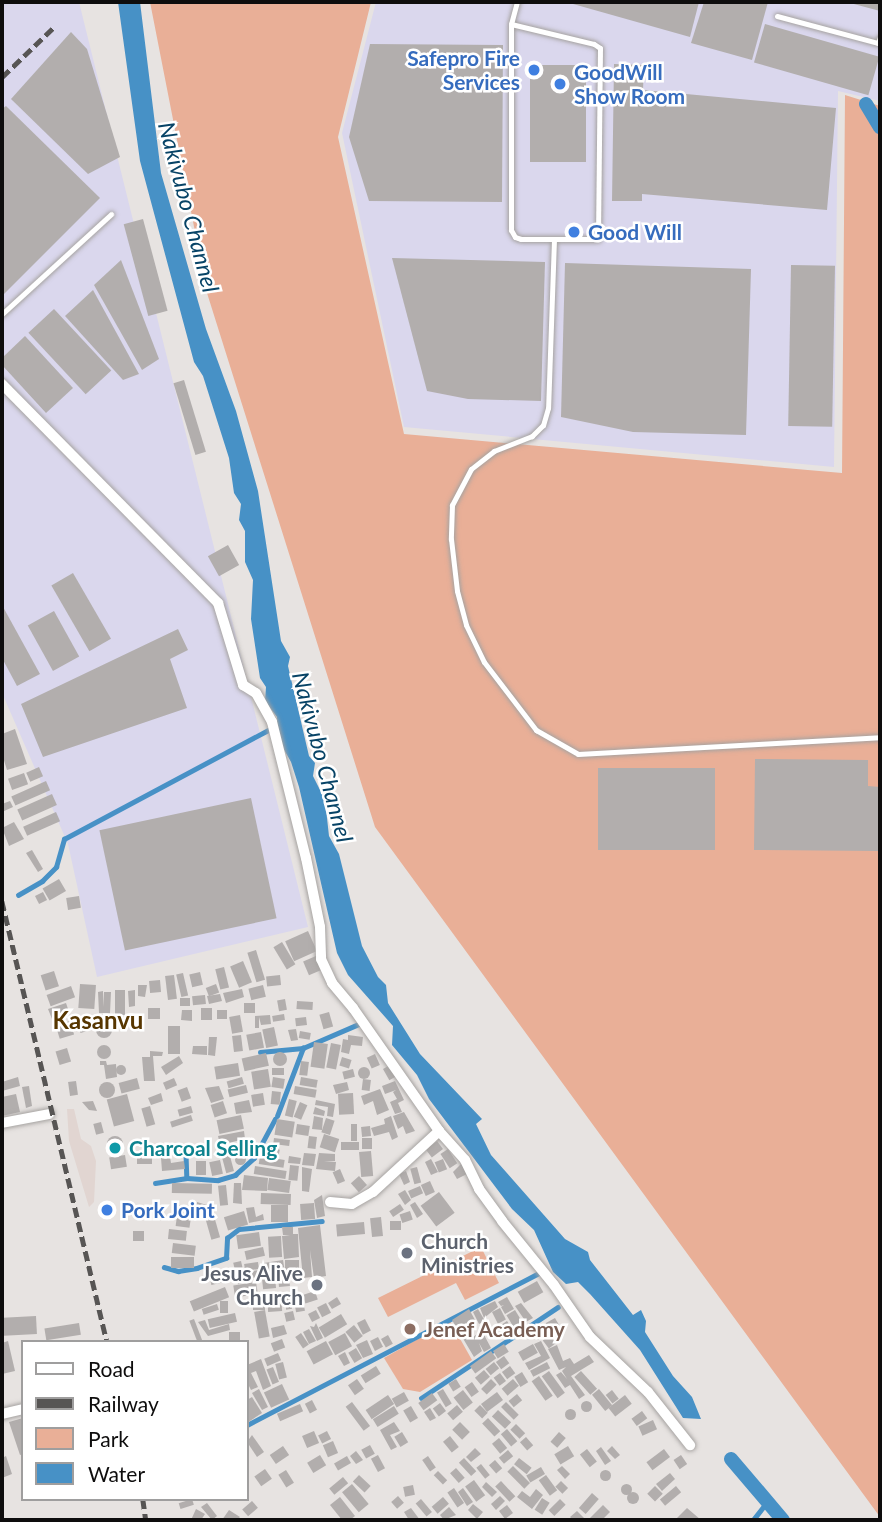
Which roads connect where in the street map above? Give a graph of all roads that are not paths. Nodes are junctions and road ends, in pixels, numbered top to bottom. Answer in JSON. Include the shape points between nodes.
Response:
{"nodes":[{"id":1,"x":517,"y":2,"type":"edge"},
{"id":2,"x":777,"y":16,"type":"dead end"},
{"id":3,"x":512,"y":24,"type":"junction"},
{"id":4,"x":880,"y":37,"type":"edge"},
{"id":5,"x":111,"y":214,"type":"dead end"},
{"id":6,"x":554,"y":239,"type":"junction"},
{"id":7,"x":2,"y":314,"type":"edge"},
{"id":8,"x":2,"y":384,"type":"edge"},
{"id":9,"x":880,"y":737,"type":"edge"},
{"id":10,"x":49,"y":1114,"type":"dead end"},
{"id":11,"x":2,"y":1123,"type":"edge"},
{"id":12,"x":439,"y":1131,"type":"junction"},
{"id":13,"x":330,"y":1202,"type":"dead end"},
{"id":14,"x":21,"y":1409,"type":"edge"},
{"id":15,"x":2,"y":1414,"type":"edge"},
{"id":16,"x":690,"y":1445,"type":"dead end"}],
"edges":[{"from":1,"to":3,"type":"lane"},
{"from":2,"to":4,"type":"lane","via":[[878,43]]},
{"from":3,"to":6,"type":"lane","via":[[511,230],[521,239]]},
{"from":3,"to":6,"type":"lane","via":[[600,48],[600,234],[598,239]]},
{"from":5,"to":7,"type":"lane"},
{"from":6,"to":9,"type":"lane","via":[[548,408],[543,425],[532,436],[494,450],[471,470],[452,505],[457,591],[466,625],[484,662],[536,730],[578,754]]},
{"from":8,"to":12,"type":"street","via":[[218,603],[243,685],[256,693],[272,722],[306,858],[324,969]]},
{"from":10,"to":11,"type":"street"},
{"from":12,"to":13,"type":"street","via":[[373,1192],[352,1204]]},
{"from":12,"to":16,"type":"street","via":[[465,1160],[502,1222],[590,1337],[648,1392]]},
{"from":14,"to":15,"type":"street"}]}
